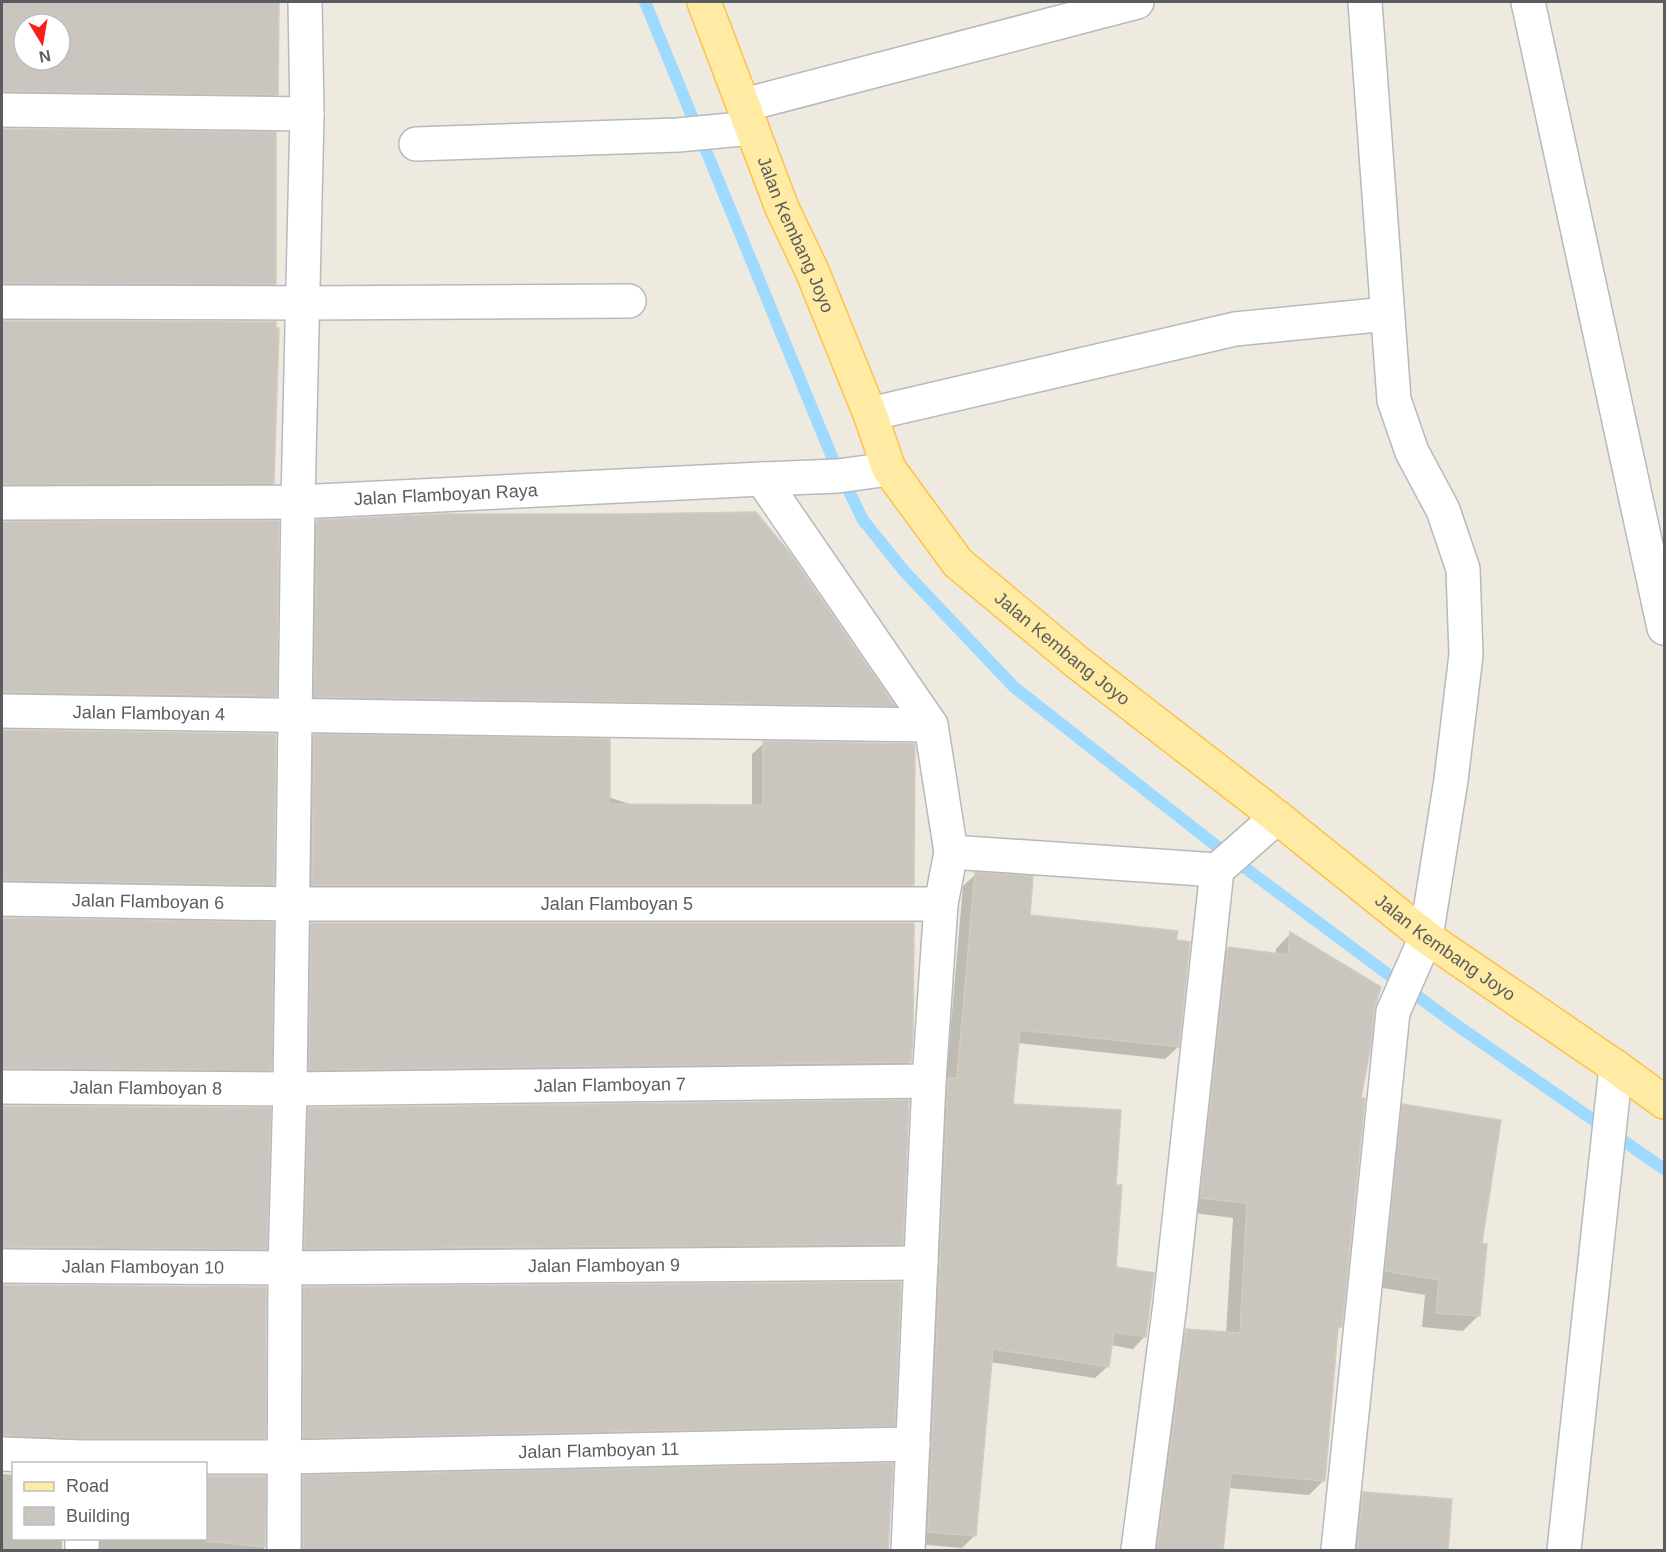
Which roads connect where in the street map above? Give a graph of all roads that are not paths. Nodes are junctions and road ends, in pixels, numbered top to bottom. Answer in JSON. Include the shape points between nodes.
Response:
{"nodes":[{"id":1,"x":305,"y":2,"type":"edge"},
{"id":2,"x":704,"y":2,"type":"edge"},
{"id":3,"x":1137,"y":2,"type":"edge"},
{"id":4,"x":1365,"y":2,"type":"edge"},
{"id":5,"x":1528,"y":2,"type":"edge"},
{"id":6,"x":2,"y":110,"type":"edge"},
{"id":7,"x":307,"y":114,"type":"junction"},
{"id":8,"x":748,"y":117,"type":"junction"},
{"id":9,"x":416,"y":144,"type":"dead end"},
{"id":10,"x":629,"y":301,"type":"dead end"},
{"id":11,"x":2,"y":302,"type":"edge"},
{"id":12,"x":303,"y":303,"type":"junction"},
{"id":13,"x":1387,"y":314,"type":"junction"},
{"id":14,"x":870,"y":414,"type":"junction"},
{"id":15,"x":889,"y":469,"type":"junction"},
{"id":16,"x":762,"y":479,"type":"junction"},
{"id":17,"x":298,"y":502,"type":"junction"},
{"id":18,"x":2,"y":503,"type":"edge"},
{"id":19,"x":1665,"y":628,"type":"edge"},
{"id":20,"x":2,"y":711,"type":"edge"},
{"id":21,"x":296,"y":716,"type":"junction"},
{"id":22,"x":931,"y":725,"type":"junction"},
{"id":23,"x":1277,"y":817,"type":"junction"},
{"id":24,"x":951,"y":852,"type":"junction"},
{"id":25,"x":1217,"y":870,"type":"junction"},
{"id":26,"x":2,"y":899,"type":"edge"},
{"id":27,"x":292,"y":904,"type":"junction"},
{"id":28,"x":941,"y":904,"type":"junction"},
{"id":29,"x":1426,"y":937,"type":"junction"},
{"id":30,"x":1616,"y":1067,"type":"junction"},
{"id":31,"x":929,"y":1081,"type":"junction"},
{"id":32,"x":2,"y":1087,"type":"edge"},
{"id":33,"x":290,"y":1089,"type":"junction"},
{"id":34,"x":1665,"y":1102,"type":"edge"},
{"id":35,"x":921,"y":1263,"type":"junction"},
{"id":36,"x":2,"y":1266,"type":"edge"},
{"id":37,"x":285,"y":1268,"type":"junction"},
{"id":38,"x":913,"y":1444,"type":"junction"},
{"id":39,"x":2,"y":1454,"type":"edge"},
{"id":40,"x":285,"y":1457,"type":"junction"},
{"id":41,"x":82,"y":1460,"type":"edge"},
{"id":42,"x":284,"y":1551,"type":"edge"},
{"id":43,"x":908,"y":1551,"type":"edge"},
{"id":44,"x":1138,"y":1551,"type":"edge"},
{"id":45,"x":1338,"y":1551,"type":"edge"},
{"id":46,"x":1564,"y":1551,"type":"edge"}],
"edges":[{"from":1,"to":7,"type":"street"},
{"from":2,"to":8,"type":"main road","name":"Jalan Kembang Joyo"},
{"from":3,"to":8,"type":"street"},
{"from":4,"to":13,"type":"street"},
{"from":5,"to":19,"type":"street"},
{"from":6,"to":7,"type":"street"},
{"from":7,"to":12,"type":"street"},
{"from":8,"to":9,"type":"street","via":[[678,135]]},
{"from":8,"to":14,"type":"main road","name":"Jalan Kembang Joyo","via":[[782,208]]},
{"from":10,"to":12,"type":"street"},
{"from":11,"to":12,"type":"street"},
{"from":12,"to":17,"type":"street"},
{"from":13,"to":14,"type":"street","via":[[1235,329]]},
{"from":13,"to":29,"type":"street","via":[[1394,400],[1412,452],[1443,510],[1463,568],[1466,655]]},
{"from":14,"to":15,"type":"main road","name":"Jalan Kembang Joyo"},
{"from":15,"to":16,"type":"street","name":"Jalan Flamboyan Raya"},
{"from":15,"to":23,"type":"main road","name":"Jalan Kembang Joyo","via":[[958,563],[1078,663]]},
{"from":16,"to":17,"type":"street","name":"Jalan Flamboyan Raya"},
{"from":16,"to":22,"type":"street"},
{"from":17,"to":18,"type":"street","name":"Jalan Flamboyan Raya"},
{"from":17,"to":21,"type":"street"},
{"from":20,"to":21,"type":"street","name":"Jalan Flamboyan 4"},
{"from":21,"to":22,"type":"street","name":"Jalan Flamboyan 4"},
{"from":21,"to":27,"type":"street"},
{"from":22,"to":24,"type":"street"},
{"from":23,"to":25,"type":"street"},
{"from":23,"to":29,"type":"main road","name":"Jalan Kembang Joyo"},
{"from":24,"to":25,"type":"street"},
{"from":24,"to":28,"type":"street"},
{"from":25,"to":44,"type":"street","via":[[1170,1304]]},
{"from":26,"to":27,"type":"street","name":"Jalan Flamboyan 6"},
{"from":27,"to":28,"type":"street","name":"Jalan Flamboyan 5"},
{"from":27,"to":33,"type":"street"},
{"from":28,"to":31,"type":"street"},
{"from":29,"to":30,"type":"main road","name":"Jalan Kembang Joyo"},
{"from":29,"to":45,"type":"street","via":[[1392,1012]]},
{"from":30,"to":34,"type":"main road","name":"Jalan Kembang Joyo"},
{"from":30,"to":46,"type":"street"},
{"from":31,"to":33,"type":"street","name":"Jalan Flamboyan 7"},
{"from":31,"to":35,"type":"street"},
{"from":32,"to":33,"type":"street","name":"Jalan Flamboyan 8"},
{"from":33,"to":37,"type":"street"},
{"from":35,"to":37,"type":"street","name":"Jalan Flamboyan 9"},
{"from":35,"to":38,"type":"street"},
{"from":36,"to":37,"type":"street","name":"Jalan Flamboyan 10"},
{"from":37,"to":40,"type":"street"},
{"from":38,"to":40,"type":"street","name":"Jalan Flamboyan 11"},
{"from":38,"to":43,"type":"street"},
{"from":39,"to":41,"type":"street","name":"Jalan Flamboyan 11"},
{"from":40,"to":41,"type":"street","name":"Jalan Flamboyan 11"},
{"from":40,"to":42,"type":"street"}]}
